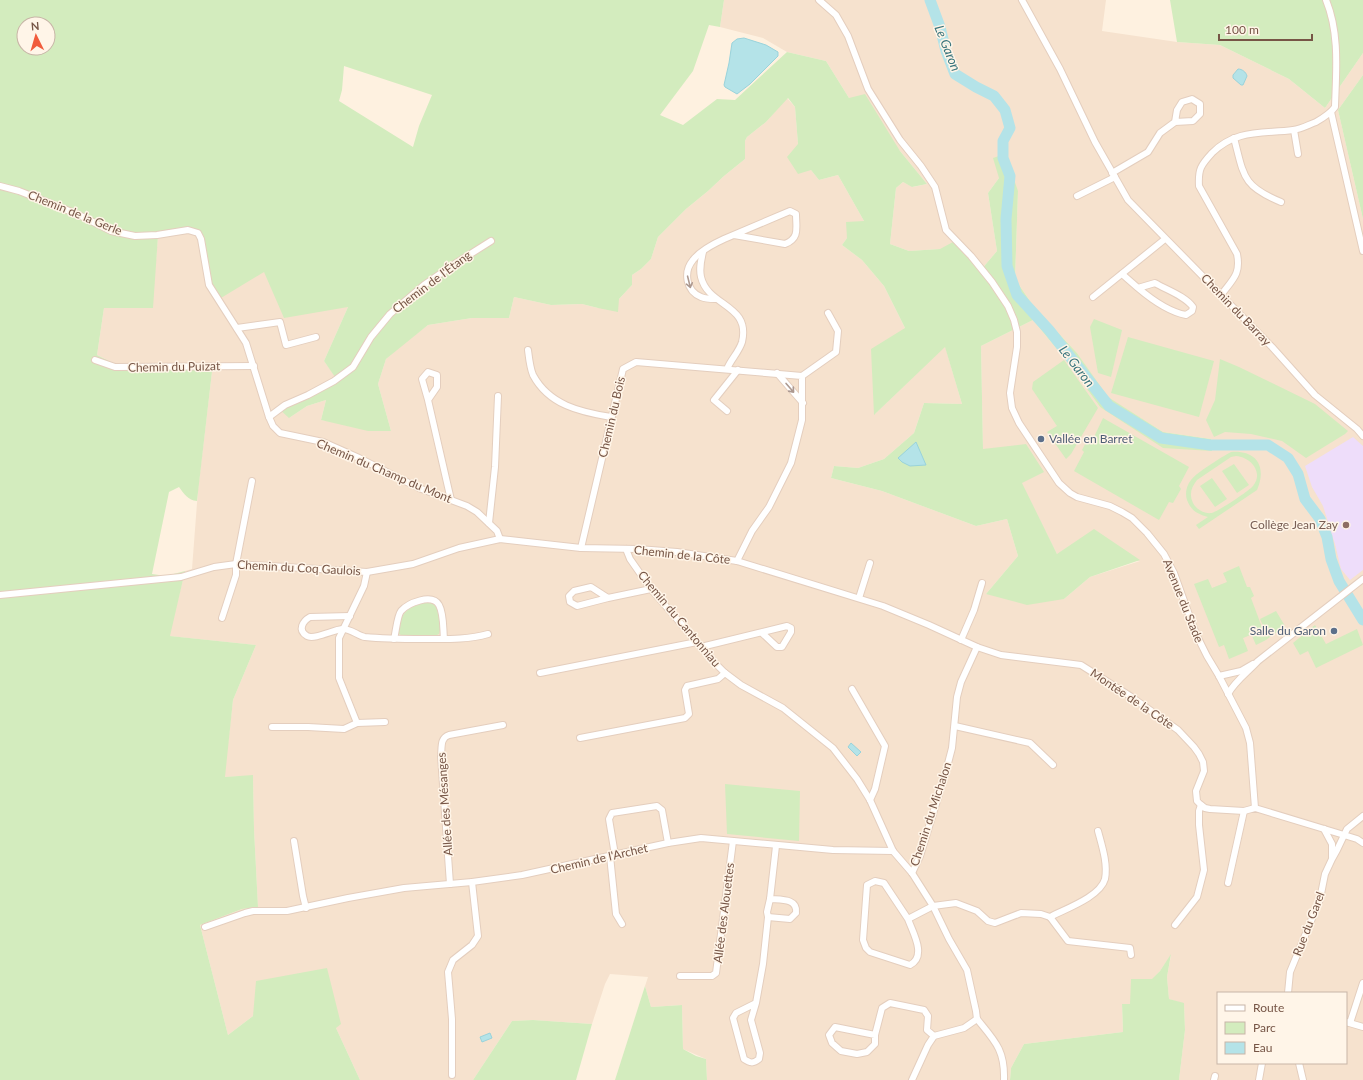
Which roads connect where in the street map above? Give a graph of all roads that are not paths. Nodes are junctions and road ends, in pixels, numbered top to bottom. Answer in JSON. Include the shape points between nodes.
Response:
{"nodes":[{"id":1,"x":819,"y":0,"type":"edge"},
{"id":2,"x":1022,"y":0,"type":"edge"},
{"id":3,"x":1326,"y":0,"type":"edge"},
{"id":4,"x":1331,"y":112,"type":"junction"},
{"id":5,"x":1175,"y":122,"type":"junction"},
{"id":6,"x":1294,"y":130,"type":"junction"},
{"id":7,"x":1234,"y":138,"type":"junction"},
{"id":8,"x":1298,"y":154,"type":"dead end"},
{"id":9,"x":1113,"y":175,"type":"junction"},
{"id":10,"x":0,"y":186,"type":"edge"},
{"id":11,"x":1077,"y":196,"type":"dead end"},
{"id":12,"x":1281,"y":202,"type":"dead end"},
{"id":13,"x":198,"y":233,"type":"joint"},
{"id":14,"x":734,"y":235,"type":"junction"},
{"id":15,"x":1165,"y":239,"type":"junction"},
{"id":16,"x":490,"y":241,"type":"dead end"},
{"id":17,"x":1363,"y":251,"type":"edge"},
{"id":18,"x":703,"y":252,"type":"junction"},
{"id":19,"x":1122,"y":274,"type":"junction"},
{"id":20,"x":1138,"y":288,"type":"junction"},
{"id":21,"x":1221,"y":295,"type":"junction"},
{"id":22,"x":1093,"y":297,"type":"dead end"},
{"id":23,"x":716,"y":299,"type":"junction"},
{"id":24,"x":828,"y":313,"type":"dead end"},
{"id":25,"x":237,"y":328,"type":"junction"},
{"id":26,"x":316,"y":337,"type":"dead end"},
{"id":27,"x":528,"y":350,"type":"dead end"},
{"id":28,"x":95,"y":360,"type":"dead end"},
{"id":29,"x":254,"y":366,"type":"junction"},
{"id":30,"x":727,"y":369,"type":"junction"},
{"id":31,"x":738,"y":370,"type":"junction"},
{"id":32,"x":777,"y":373,"type":"junction"},
{"id":33,"x":802,"y":376,"type":"junction"},
{"id":34,"x":498,"y":396,"type":"dead end"},
{"id":35,"x":428,"y":400,"type":"dead end"},
{"id":36,"x":803,"y":403,"type":"junction"},
{"id":37,"x":727,"y":411,"type":"dead end"},
{"id":38,"x":269,"y":417,"type":"junction"},
{"id":39,"x":611,"y":417,"type":"junction"},
{"id":40,"x":1363,"y":436,"type":"edge"},
{"id":41,"x":252,"y":481,"type":"dead end"},
{"id":42,"x":451,"y":500,"type":"junction"},
{"id":43,"x":489,"y":523,"type":"junction"},
{"id":44,"x":500,"y":539,"type":"junction"},
{"id":45,"x":581,"y":548,"type":"junction"},
{"id":46,"x":626,"y":549,"type":"junction"},
{"id":47,"x":737,"y":561,"type":"junction"},
{"id":48,"x":870,"y":563,"type":"dead end"},
{"id":49,"x":236,"y":564,"type":"junction"},
{"id":50,"x":367,"y":572,"type":"junction"},
{"id":51,"x":1363,"y":579,"type":"edge"},
{"id":52,"x":982,"y":583,"type":"dead end"},
{"id":53,"x":651,"y":589,"type":"junction"},
{"id":54,"x":0,"y":595,"type":"edge"},
{"id":55,"x":608,"y":598,"type":"junction"},
{"id":56,"x":859,"y":598,"type":"junction"},
{"id":57,"x":350,"y":616,"type":"junction"},
{"id":58,"x":222,"y":618,"type":"dead end"},
{"id":59,"x":344,"y":629,"type":"junction"},
{"id":60,"x":762,"y":633,"type":"junction"},
{"id":61,"x":488,"y":634,"type":"dead end"},
{"id":62,"x":394,"y":639,"type":"junction"},
{"id":63,"x":444,"y":639,"type":"junction"},
{"id":64,"x":961,"y":640,"type":"junction"},
{"id":65,"x":699,"y":644,"type":"junction"},
{"id":66,"x":977,"y":647,"type":"junction"},
{"id":67,"x":1258,"y":661,"type":"junction"},
{"id":68,"x":540,"y":673,"type":"dead end"},
{"id":69,"x":725,"y":673,"type":"junction"},
{"id":70,"x":1219,"y":676,"type":"junction"},
{"id":71,"x":852,"y":689,"type":"dead end"},
{"id":72,"x":1228,"y":694,"type":"junction"},
{"id":73,"x":384,"y":722,"type":"dead end"},
{"id":74,"x":357,"y":724,"type":"junction"},
{"id":75,"x":503,"y":725,"type":"dead end"},
{"id":76,"x":955,"y":726,"type":"junction"},
{"id":77,"x":272,"y":728,"type":"dead end"},
{"id":78,"x":580,"y":738,"type":"dead end"},
{"id":79,"x":1053,"y":765,"type":"dead end"},
{"id":80,"x":870,"y":800,"type":"junction"},
{"id":81,"x":1201,"y":805,"type":"junction"},
{"id":82,"x":1255,"y":808,"type":"junction"},
{"id":83,"x":1244,"y":811,"type":"junction"},
{"id":84,"x":1363,"y":816,"type":"edge"},
{"id":85,"x":1324,"y":828,"type":"junction"},
{"id":86,"x":1098,"y":831,"type":"dead end"},
{"id":87,"x":1344,"y":834,"type":"junction"},
{"id":88,"x":733,"y":841,"type":"junction"},
{"id":89,"x":294,"y":842,"type":"dead end"},
{"id":90,"x":668,"y":843,"type":"junction"},
{"id":91,"x":1363,"y":843,"type":"edge"},
{"id":92,"x":1332,"y":844,"type":"junction"},
{"id":93,"x":776,"y":846,"type":"junction"},
{"id":94,"x":893,"y":851,"type":"junction"},
{"id":95,"x":612,"y":856,"type":"junction"},
{"id":96,"x":1332,"y":859,"type":"junction"},
{"id":97,"x":912,"y":873,"type":"junction"},
{"id":98,"x":472,"y":882,"type":"junction"},
{"id":99,"x":450,"y":884,"type":"junction"},
{"id":100,"x":1228,"y":884,"type":"dead end"},
{"id":101,"x":770,"y":899,"type":"junction"},
{"id":102,"x":933,"y":906,"type":"junction"},
{"id":103,"x":306,"y":908,"type":"junction"},
{"id":104,"x":768,"y":917,"type":"junction"},
{"id":105,"x":1050,"y":917,"type":"junction"},
{"id":106,"x":908,"y":919,"type":"junction"},
{"id":107,"x":622,"y":924,"type":"dead end"},
{"id":108,"x":1175,"y":925,"type":"dead end"},
{"id":109,"x":205,"y":927,"type":"dead end"},
{"id":110,"x":1131,"y":955,"type":"dead end"},
{"id":111,"x":680,"y":976,"type":"dead end"},
{"id":112,"x":1363,"y":983,"type":"edge"},
{"id":113,"x":1288,"y":992,"type":"edge"},
{"id":114,"x":756,"y":1003,"type":"junction"},
{"id":115,"x":977,"y":1019,"type":"junction"},
{"id":116,"x":1348,"y":1022,"type":"edge"},
{"id":117,"x":1363,"y":1027,"type":"edge"},
{"id":118,"x":875,"y":1035,"type":"junction"},
{"id":119,"x":934,"y":1036,"type":"junction"},
{"id":120,"x":1262,"y":1064,"type":"edge"},
{"id":121,"x":1299,"y":1064,"type":"edge"},
{"id":122,"x":452,"y":1075,"type":"dead end"},
{"id":123,"x":912,"y":1080,"type":"edge"},
{"id":124,"x":1004,"y":1080,"type":"edge"},
{"id":125,"x":1259,"y":1080,"type":"edge"},
{"id":126,"x":1303,"y":1080,"type":"edge"}],
"edges":[{"from":1,"to":70,"type":"street","name":"Avenue du Stade","via":[[836,15],[848,36],[868,90],[900,140],[935,187],[946,230],[971,256],[1008,306],[1017,332],[1010,393],[1012,408],[1019,422],[1058,484],[1077,497],[1110,506],[1132,518],[1164,554],[1174,573],[1196,634]]},
{"from":2,"to":9,"type":"street","name":"Chemin du Barray"},
{"from":3,"to":4,"type":"street","via":[[1336,40],[1335,107]]},
{"from":4,"to":6,"type":"street","via":[[1305,127]]},
{"from":4,"to":17,"type":"street"},
{"from":5,"to":5,"type":"street","via":[[1193,121],[1200,114],[1200,104],[1192,99],[1182,102],[1177,110]]},
{"from":5,"to":9,"type":"street","via":[[1160,133],[1148,152]]},
{"from":6,"to":7,"type":"street","via":[[1258,132]]},
{"from":6,"to":8,"type":"street"},
{"from":7,"to":12,"type":"street","via":[[1240,165],[1250,185],[1264,196]]},
{"from":7,"to":21,"type":"street","via":[[1219,147],[1201,165],[1198,174],[1199,186],[1237,254],[1237,273]]},
{"from":9,"to":11,"type":"street"},
{"from":9,"to":15,"type":"street","name":"Chemin du Barray","via":[[1128,200]]},
{"from":10,"to":13,"type":"street","name":"Chemin de la Gerle","via":[[77,214],[111,230],[135,236],[188,230]]},
{"from":13,"to":25,"type":"street","name":"Chemin du Champ du Mont","via":[[209,285]]},
{"from":14,"to":14,"type":"street","via":[[785,244],[797,235],[796,214],[790,211]]},
{"from":14,"to":18,"type":"street"},
{"from":15,"to":19,"type":"street"},
{"from":15,"to":21,"type":"street","name":"Chemin du Barray"},
{"from":16,"to":38,"type":"street","name":"Chemin de l'Étang","via":[[424,285],[390,314],[371,337],[353,367],[334,381],[285,405]]},
{"from":18,"to":23,"type":"street","via":[[701,278]]},
{"from":18,"to":23,"type":"street","one_way":true,"via":[[692,261],[688,269],[689,286],[702,298]]},
{"from":19,"to":20,"type":"street"},
{"from":19,"to":22,"type":"street"},
{"from":20,"to":20,"type":"street","via":[[1155,283],[1189,302],[1193,307],[1192,311],[1186,315],[1180,314]]},
{"from":21,"to":40,"type":"street","name":"Chemin du Barray","via":[[1315,394]]},
{"from":23,"to":30,"type":"street","via":[[732,309],[742,324],[742,343]]},
{"from":24,"to":33,"type":"street","via":[[838,331],[836,352]]},
{"from":25,"to":26,"type":"street","via":[[280,322],[286,345]]},
{"from":25,"to":29,"type":"street","name":"Chemin du Champ du Mont","via":[[246,343]]},
{"from":27,"to":39,"type":"street","via":[[532,373],[552,397],[567,407]]},
{"from":28,"to":29,"type":"street","name":"Chemin du Puizat","via":[[115,367]]},
{"from":29,"to":38,"type":"street","name":"Chemin du Champ du Mont"},
{"from":30,"to":31,"type":"street","name":"Chemin du Bois"},
{"from":30,"to":39,"type":"street","name":"Chemin du Bois","via":[[636,362],[623,369]]},
{"from":31,"to":32,"type":"street","name":"Chemin du Bois"},
{"from":31,"to":37,"type":"street","via":[[714,400]]},
{"from":32,"to":33,"type":"street","name":"Chemin du Bois"},
{"from":32,"to":36,"type":"street","one_way":true},
{"from":33,"to":36,"type":"street"},
{"from":34,"to":43,"type":"street","via":[[495,467]]},
{"from":35,"to":42,"type":"street"},
{"from":36,"to":47,"type":"street","via":[[802,420],[791,463]]},
{"from":38,"to":42,"type":"street","name":"Chemin du Champ du Mont","via":[[280,433],[323,442],[419,488]]},
{"from":39,"to":45,"type":"street","name":"Chemin du Bois"},
{"from":41,"to":49,"type":"street"},
{"from":42,"to":43,"type":"street","name":"Chemin du Champ du Mont","via":[[477,512]]},
{"from":43,"to":44,"type":"street","name":"Chemin du Champ du Mont","via":[[497,530]]},
{"from":44,"to":45,"type":"street","name":"Chemin de la Côte"},
{"from":44,"to":50,"type":"street","name":"Chemin du Coq Gaulois","via":[[459,548],[413,564]]},
{"from":45,"to":46,"type":"street","name":"Chemin de la Côte"},
{"from":46,"to":47,"type":"street","name":"Chemin de la Côte","via":[[677,552]]},
{"from":46,"to":53,"type":"street","name":"Chemin du Cantonniau"},
{"from":47,"to":56,"type":"street","name":"Chemin de la Côte"},
{"from":48,"to":56,"type":"street"},
{"from":49,"to":50,"type":"street","name":"Chemin du Coq Gaulois"},
{"from":49,"to":54,"type":"street","name":"Chemin du Coq Gaulois","via":[[214,567],[181,577]]},
{"from":49,"to":58,"type":"street","via":[[236,575]]},
{"from":50,"to":57,"type":"street","via":[[364,586]]},
{"from":51,"to":67,"type":"street"},
{"from":52,"to":64,"type":"street"},
{"from":53,"to":55,"type":"street"},
{"from":53,"to":65,"type":"street","name":"Chemin du Cantonniau"},
{"from":55,"to":55,"type":"street","via":[[591,587],[574,591],[569,596],[570,602],[577,606]]},
{"from":56,"to":64,"type":"street","name":"Chemin de la Côte","via":[[898,611]]},
{"from":57,"to":59,"type":"street"},
{"from":57,"to":59,"type":"street","via":[[310,616],[304,620],[302,626],[302,631],[313,637]]},
{"from":59,"to":62,"type":"street","via":[[363,637]]},
{"from":59,"to":74,"type":"street","via":[[339,638],[339,678]]},
{"from":60,"to":60,"type":"street","via":[[787,626],[791,632],[782,647],[777,647]]},
{"from":60,"to":65,"type":"street"},
{"from":61,"to":63,"type":"street","via":[[474,638]]},
{"from":62,"to":63,"type":"street"},
{"from":62,"to":63,"type":"street","via":[[400,612],[408,605],[432,599],[441,609]]},
{"from":64,"to":66,"type":"street","name":"Chemin de la Côte"},
{"from":65,"to":68,"type":"street"},
{"from":65,"to":69,"type":"street","name":"Chemin du Cantonniau"},
{"from":66,"to":76,"type":"street","name":"Chemin du Michalon","via":[[961,682]]},
{"from":66,"to":81,"type":"street","name":"Montée de la Côte","via":[[1008,656],[1081,665],[1130,696],[1178,730],[1199,754],[1204,771],[1196,791],[1197,801]]},
{"from":67,"to":70,"type":"street","via":[[1241,671]]},
{"from":67,"to":72,"type":"street","via":[[1233,685]]},
{"from":69,"to":78,"type":"street","via":[[718,679],[686,686],[688,714],[685,718]]},
{"from":69,"to":80,"type":"street","name":"Chemin du Cantonniau","via":[[782,708],[833,748]]},
{"from":70,"to":72,"type":"street","name":"Avenue du Stade"},
{"from":71,"to":80,"type":"street","via":[[886,746]]},
{"from":72,"to":82,"type":"street","name":"Avenue du Stade","via":[[1248,736]]},
{"from":73,"to":74,"type":"street"},
{"from":74,"to":77,"type":"street","via":[[344,729]]},
{"from":75,"to":99,"type":"street","name":"Allée des Mésanges","via":[[444,736],[442,740]]},
{"from":76,"to":79,"type":"street","via":[[1030,743]]},
{"from":76,"to":97,"type":"street","name":"Chemin du Michalon","via":[[952,748],[935,811]]},
{"from":80,"to":94,"type":"street","name":"Chemin du Cantonniau"},
{"from":81,"to":83,"type":"street","via":[[1210,809]]},
{"from":81,"to":108,"type":"street","name":"Montée de la Côte","via":[[1199,811],[1204,870],[1196,897]]},
{"from":82,"to":83,"type":"street"},
{"from":82,"to":85,"type":"street"},
{"from":83,"to":100,"type":"street"},
{"from":84,"to":87,"type":"street","via":[[1346,829]]},
{"from":85,"to":87,"type":"street"},
{"from":85,"to":92,"type":"street"},
{"from":86,"to":105,"type":"street","via":[[1106,869],[1104,880],[1097,892]]},
{"from":87,"to":91,"type":"street"},
{"from":87,"to":92,"type":"street","via":[[1337,836]]},
{"from":87,"to":96,"type":"street","name":"Rue du Garel"},
{"from":88,"to":90,"type":"street","name":"Chemin de l'Archet","via":[[701,838]]},
{"from":88,"to":93,"type":"street","name":"Chemin de l'Archet"},
{"from":88,"to":111,"type":"street","name":"Allée des Alouettes","via":[[716,973],[712,976]]},
{"from":89,"to":103,"type":"street"},
{"from":90,"to":95,"type":"street","name":"Chemin de l'Archet"},
{"from":90,"to":95,"type":"street","via":[[662,810],[657,806],[612,813],[609,819]]},
{"from":92,"to":96,"type":"street"},
{"from":93,"to":94,"type":"street","name":"Chemin de l'Archet"},
{"from":93,"to":101,"type":"street"},
{"from":94,"to":97,"type":"street","name":"Chemin du Cantonniau"},
{"from":95,"to":98,"type":"street","name":"Chemin de l'Archet","via":[[522,875]]},
{"from":95,"to":107,"type":"street","via":[[616,914]]},
{"from":96,"to":113,"type":"street","name":"Rue du Garel","via":[[1325,874],[1318,903],[1290,972]]},
{"from":97,"to":102,"type":"street","name":"Chemin du Michalon"},
{"from":98,"to":99,"type":"street","name":"Chemin de l'Archet"},
{"from":98,"to":122,"type":"street","via":[[478,936],[472,945],[453,960],[448,972],[452,1019]]},
{"from":99,"to":103,"type":"street","name":"Chemin de l'Archet","via":[[404,888]]},
{"from":101,"to":104,"type":"street"},
{"from":101,"to":104,"type":"street","via":[[790,902],[797,909],[790,919]]},
{"from":102,"to":105,"type":"street","via":[[956,903],[977,911],[988,921],[995,923],[1021,913]]},
{"from":102,"to":106,"type":"street"},
{"from":102,"to":115,"type":"street","name":"Chemin du Michalon","via":[[967,970]]},
{"from":103,"to":109,"type":"street","name":"Chemin de l'Archet","via":[[253,911]]},
{"from":104,"to":114,"type":"street"},
{"from":105,"to":110,"type":"street","via":[[1068,942],[1130,948]]},
{"from":106,"to":106,"type":"street","via":[[884,883],[875,881],[867,885],[863,940],[870,952],[910,965],[916,962],[918,949]]},
{"from":112,"to":116,"type":"street"},
{"from":114,"to":114,"type":"street","via":[[736,1013],[733,1018],[744,1059],[750,1063],[759,1059],[760,1053],[751,1020]]},
{"from":115,"to":119,"type":"street","via":[[964,1028]]},
{"from":115,"to":124,"type":"street","via":[[1002,1054]]},
{"from":116,"to":117,"type":"street"},
{"from":118,"to":118,"type":"street","via":[[835,1027],[829,1035],[832,1043],[841,1051],[857,1054],[867,1052],[874,1044]]},
{"from":118,"to":119,"type":"street","via":[[882,1008],[890,1003],[924,1010],[928,1016],[927,1030]]},
{"from":119,"to":123,"type":"street"},
{"from":120,"to":125,"type":"street"},
{"from":121,"to":126,"type":"street"}]}
